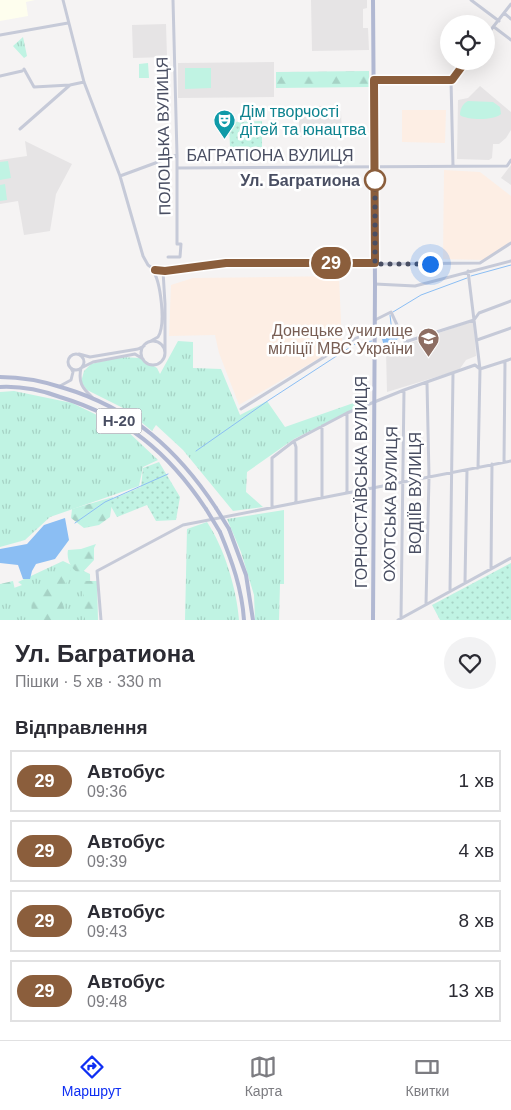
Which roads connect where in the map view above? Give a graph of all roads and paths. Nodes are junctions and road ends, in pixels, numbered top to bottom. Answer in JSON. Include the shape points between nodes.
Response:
{"nodes":[{"id":1,"x":63,"y":0,"type":"edge"},
{"id":2,"x":173,"y":0,"type":"edge"},
{"id":3,"x":373,"y":0,"type":"edge"},
{"id":4,"x":471,"y":0,"type":"edge"},
{"id":5,"x":511,"y":4,"type":"edge"},
{"id":6,"x":504,"y":13,"type":"junction"},
{"id":7,"x":511,"y":19,"type":"edge"},
{"id":8,"x":498,"y":21,"type":"junction"},
{"id":9,"x":68,"y":23,"type":"junction"},
{"id":10,"x":495,"y":26,"type":"edge"},
{"id":11,"x":495,"y":28,"type":"edge"},
{"id":12,"x":0,"y":35,"type":"edge"},
{"id":13,"x":511,"y":40,"type":"edge"},
{"id":14,"x":459,"y":70,"type":"edge"},
{"id":15,"x":0,"y":76,"type":"edge"},
{"id":16,"x":374,"y":80,"type":"junction"},
{"id":17,"x":452,"y":80,"type":"junction"},
{"id":18,"x":84,"y":82,"type":"junction"},
{"id":19,"x":70,"y":85,"type":"junction"},
{"id":20,"x":20,"y":129,"type":"dead end"},
{"id":21,"x":176,"y":155,"type":"junction"},
{"id":22,"x":511,"y":160,"type":"edge"},
{"id":23,"x":374,"y":166,"type":"junction"},
{"id":24,"x":453,"y":166,"type":"junction"},
{"id":25,"x":177,"y":168,"type":"junction"},
{"id":26,"x":120,"y":176,"type":"junction"},
{"id":27,"x":511,"y":243,"type":"edge"},
{"id":28,"x":168,"y":256,"type":"dead end"},
{"id":29,"x":511,"y":262,"type":"edge"},
{"id":30,"x":375,"y":264,"type":"junction"},
{"id":31,"x":148,"y":265,"type":"junction"},
{"id":32,"x":163,"y":270,"type":"junction"},
{"id":33,"x":468,"y":272,"type":"junction"},
{"id":34,"x":375,"y":284,"type":"junction"},
{"id":35,"x":511,"y":301,"type":"edge"},
{"id":36,"x":375,"y":320,"type":"junction"},
{"id":37,"x":474,"y":320,"type":"junction"},
{"id":38,"x":511,"y":328,"type":"edge"},
{"id":39,"x":374,"y":329,"type":"junction"},
{"id":40,"x":477,"y":340,"type":"junction"},
{"id":41,"x":149,"y":342,"type":"junction"},
{"id":42,"x":144,"y":345,"type":"junction"},
{"id":43,"x":165,"y":353,"type":"junction"},
{"id":44,"x":79,"y":354,"type":"junction"},
{"id":45,"x":144,"y":359,"type":"junction"},
{"id":46,"x":511,"y":359,"type":"edge"},
{"id":47,"x":505,"y":362,"type":"junction"},
{"id":48,"x":71,"y":368,"type":"junction"},
{"id":49,"x":81,"y":368,"type":"junction"},
{"id":50,"x":480,"y":369,"type":"junction"},
{"id":51,"x":453,"y":373,"type":"junction"},
{"id":52,"x":0,"y":378,"type":"edge"},
{"id":53,"x":427,"y":382,"type":"junction"},
{"id":54,"x":60,"y":386,"type":"junction"},
{"id":55,"x":0,"y":387,"type":"edge"},
{"id":56,"x":404,"y":390,"type":"junction"},
{"id":57,"x":92,"y":398,"type":"junction"},
{"id":58,"x":374,"y":402,"type":"junction"},
{"id":59,"x":241,"y":409,"type":"dead end"},
{"id":60,"x":348,"y":413,"type":"junction"},
{"id":61,"x":322,"y":426,"type":"junction"},
{"id":62,"x":294,"y":441,"type":"junction"},
{"id":63,"x":511,"y":461,"type":"edge"},
{"id":64,"x":504,"y":462,"type":"junction"},
{"id":65,"x":492,"y":464,"type":"junction"},
{"id":66,"x":478,"y":468,"type":"junction"},
{"id":67,"x":467,"y":470,"type":"junction"},
{"id":68,"x":452,"y":472,"type":"junction"},
{"id":69,"x":429,"y":477,"type":"junction"},
{"id":70,"x":403,"y":482,"type":"junction"},
{"id":71,"x":373,"y":487,"type":"junction"},
{"id":72,"x":347,"y":492,"type":"junction"},
{"id":73,"x":322,"y":497,"type":"junction"},
{"id":74,"x":296,"y":502,"type":"junction"},
{"id":75,"x":272,"y":507,"type":"junction"},
{"id":76,"x":511,"y":558,"type":"edge"},
{"id":77,"x":491,"y":569,"type":"junction"},
{"id":78,"x":465,"y":582,"type":"junction"},
{"id":79,"x":450,"y":591,"type":"junction"},
{"id":80,"x":426,"y":604,"type":"junction"},
{"id":81,"x":400,"y":619,"type":"edge"},
{"id":82,"x":101,"y":620,"type":"edge"},
{"id":83,"x":244,"y":620,"type":"edge"},
{"id":84,"x":253,"y":620,"type":"edge"},
{"id":85,"x":373,"y":620,"type":"edge"}],
"edges":[{"from":1,"to":9,"type":"street"},
{"from":2,"to":21,"type":"street","name":"ПОЛОЦЬКА ВУЛИЦЯ"},
{"from":3,"to":16,"type":"main road"},
{"from":4,"to":8,"type":"street"},
{"from":5,"to":6,"type":"street"},
{"from":6,"to":7,"type":"street"},
{"from":6,"to":8,"type":"street"},
{"from":8,"to":10,"type":"street"},
{"from":9,"to":12,"type":"street"},
{"from":9,"to":18,"type":"street"},
{"from":11,"to":13,"type":"street"},
{"from":14,"to":17,"type":"street"},
{"from":15,"to":19,"type":"street","via":[[23,70],[34,87]]},
{"from":16,"to":17,"type":"street"},
{"from":16,"to":23,"type":"main road"},
{"from":17,"to":24,"type":"street"},
{"from":18,"to":19,"type":"street"},
{"from":18,"to":26,"type":"street"},
{"from":19,"to":20,"type":"street"},
{"from":21,"to":25,"type":"street","name":"ПОЛОЦЬКА ВУЛИЦЯ"},
{"from":21,"to":26,"type":"street"},
{"from":22,"to":24,"type":"street","name":"БАГРАТІОНА ВУЛИЦЯ","via":[[507,166]]},
{"from":23,"to":24,"type":"street","name":"БАГРАТІОНА ВУЛИЦЯ"},
{"from":23,"to":25,"type":"street","name":"БАГРАТІОНА ВУЛИЦЯ"},
{"from":23,"to":30,"type":"main road"},
{"from":25,"to":28,"type":"street","name":"ПОЛОЦЬКА ВУЛИЦЯ","via":[[177,244],[181,244],[180,257]]},
{"from":26,"to":31,"type":"street"},
{"from":27,"to":30,"type":"street","via":[[480,263]]},
{"from":29,"to":33,"type":"street"},
{"from":30,"to":32,"type":"street","via":[[226,263]]},
{"from":30,"to":34,"type":"main road"},
{"from":31,"to":32,"type":"street","via":[[155,270]]},
{"from":31,"to":41,"type":"street","via":[[156,275],[161,312],[160,334]]},
{"from":32,"to":43,"type":"street"},
{"from":33,"to":34,"type":"street","via":[[415,286]]},
{"from":33,"to":37,"type":"street"},
{"from":34,"to":36,"type":"main road","name":"ГОРНОСТАЇВСЬКА ВУЛИЦЯ"},
{"from":35,"to":37,"type":"street","via":[[479,313]]},
{"from":36,"to":37,"type":"street","via":[[391,312],[405,342]]},
{"from":36,"to":39,"type":"main road","name":"ГОРНОСТАЇВСЬКА ВУЛИЦЯ"},
{"from":37,"to":40,"type":"street"},
{"from":38,"to":40,"type":"street"},
{"from":39,"to":58,"type":"main road","name":"ГОРНОСТАЇВСЬКА ВУЛИЦЯ"},
{"from":39,"to":59,"type":"street"},
{"from":40,"to":50,"type":"street"},
{"from":41,"to":42,"type":"street"},
{"from":41,"to":43,"type":"street","via":[[160,343]]},
{"from":42,"to":44,"type":"street","via":[[138,349],[90,357]]},
{"from":42,"to":45,"type":"street"},
{"from":43,"to":45,"type":"street","via":[[156,365]]},
{"from":44,"to":48,"type":"street","via":[[69,359]]},
{"from":44,"to":49,"type":"street","via":[[84,361]]},
{"from":45,"to":49,"type":"street","via":[[135,354],[93,362]]},
{"from":46,"to":47,"type":"street"},
{"from":47,"to":50,"type":"street"},
{"from":47,"to":64,"type":"street"},
{"from":48,"to":49,"type":"street"},
{"from":48,"to":54,"type":"street","via":[[71,380]]},
{"from":49,"to":57,"type":"street","via":[[81,386]]},
{"from":50,"to":51,"type":"street","via":[[475,365]]},
{"from":50,"to":66,"type":"street"},
{"from":51,"to":53,"type":"street"},
{"from":51,"to":68,"type":"street"},
{"from":52,"to":54,"type":"main road","number":"Н-20"},
{"from":53,"to":56,"type":"street"},
{"from":53,"to":69,"type":"street","name":"ВОДІЇВ ВУЛИЦЯ"},
{"from":54,"to":57,"type":"main road","number":"Н-20"},
{"from":55,"to":83,"type":"main road","number":"Н-20","bridge":true,"via":[[57,395],[88,406],[117,420],[165,457],[220,532],[237,578]]},
{"from":56,"to":58,"type":"street"},
{"from":56,"to":70,"type":"street","name":"ОХОТСЬКА ВУЛИЦЯ"},
{"from":57,"to":84,"type":"main road","number":"Н-20","bridge":true,"via":[[126,414],[159,440],[195,478],[229,529],[239,553],[248,582]]},
{"from":58,"to":60,"type":"street"},
{"from":58,"to":71,"type":"main road","name":"ГОРНОСТАЇВСЬКА ВУЛИЦЯ"},
{"from":60,"to":61,"type":"street"},
{"from":60,"to":72,"type":"street"},
{"from":61,"to":62,"type":"street"},
{"from":61,"to":73,"type":"street"},
{"from":62,"to":74,"type":"street"},
{"from":62,"to":75,"type":"street","via":[[272,458]]},
{"from":63,"to":64,"type":"street"},
{"from":64,"to":65,"type":"street"},
{"from":65,"to":66,"type":"street"},
{"from":65,"to":77,"type":"street"},
{"from":66,"to":67,"type":"street"},
{"from":67,"to":68,"type":"street"},
{"from":67,"to":78,"type":"street"},
{"from":68,"to":69,"type":"street"},
{"from":68,"to":79,"type":"street"},
{"from":69,"to":70,"type":"street"},
{"from":69,"to":80,"type":"street","name":"ВОДІЇВ ВУЛИЦЯ"},
{"from":70,"to":71,"type":"street"},
{"from":70,"to":81,"type":"street","name":"ОХОТСЬКА ВУЛИЦЯ"},
{"from":71,"to":72,"type":"street"},
{"from":71,"to":85,"type":"main road","name":"ГОРНОСТАЇВСЬКА ВУЛИЦЯ"},
{"from":72,"to":73,"type":"street"},
{"from":73,"to":74,"type":"street"},
{"from":74,"to":75,"type":"street"},
{"from":75,"to":82,"type":"street","via":[[183,525],[97,571]]},
{"from":76,"to":77,"type":"street"},
{"from":77,"to":78,"type":"street"},
{"from":78,"to":79,"type":"street"},
{"from":79,"to":80,"type":"street"},
{"from":80,"to":81,"type":"street"}]}
